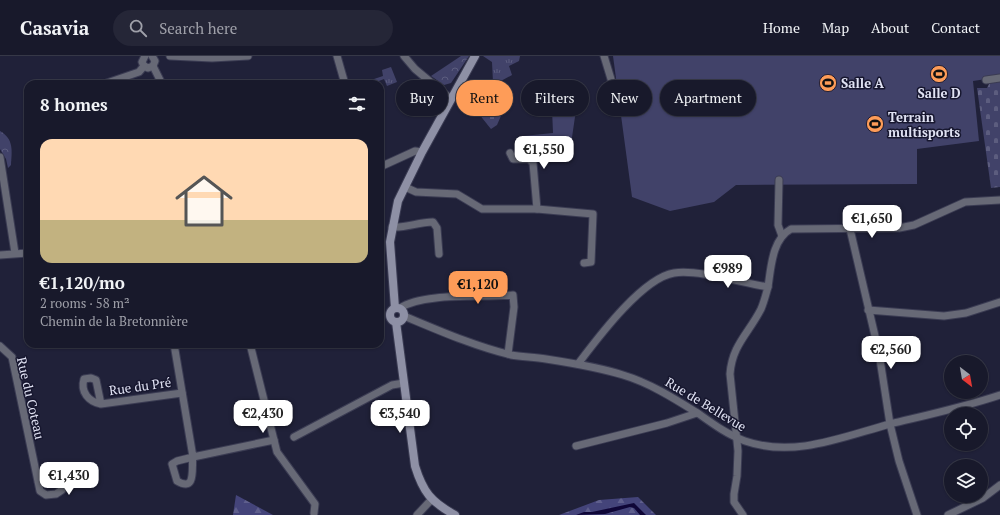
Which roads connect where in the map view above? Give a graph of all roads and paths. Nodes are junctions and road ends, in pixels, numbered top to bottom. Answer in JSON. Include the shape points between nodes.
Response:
{"nodes":[{"id":1,"x":145,"y":56,"type":"edge"},
{"id":2,"x":170,"y":56,"type":"edge"},
{"id":3,"x":248,"y":56,"type":"edge"},
{"id":4,"x":337,"y":56,"type":"edge"},
{"id":5,"x":404,"y":56,"type":"edge"},
{"id":6,"x":474,"y":56,"type":"edge"},
{"id":7,"x":604,"y":56,"type":"edge"},
{"id":8,"x":155,"y":59,"type":"edge"},
{"id":9,"x":144,"y":66,"type":"junction"},
{"id":10,"x":1000,"y":78,"type":"edge"},
{"id":11,"x":116,"y":80,"type":"edge"},
{"id":12,"x":161,"y":80,"type":"edge"},
{"id":13,"x":345,"y":80,"type":"edge"},
{"id":14,"x":611,"y":80,"type":"edge"},
{"id":15,"x":986,"y":80,"type":"dead end"},
{"id":16,"x":452,"y":99,"type":"junction"},
{"id":17,"x":422,"y":152,"type":"junction"},
{"id":18,"x":510,"y":153,"type":"dead end"},
{"id":19,"x":0,"y":157,"type":"edge"},
{"id":20,"x":384,"y":165,"type":"edge"},
{"id":21,"x":779,"y":180,"type":"dead end"},
{"id":22,"x":2,"y":183,"type":"edge"},
{"id":23,"x":405,"y":187,"type":"junction"},
{"id":24,"x":1000,"y":200,"type":"edge"},
{"id":25,"x":536,"y":209,"type":"junction"},
{"id":26,"x":392,"y":227,"type":"junction"},
{"id":27,"x":850,"y":229,"type":"junction"},
{"id":28,"x":782,"y":236,"type":"junction"},
{"id":29,"x":15,"y":253,"type":"junction"},
{"id":30,"x":24,"y":253,"type":"edge"},
{"id":31,"x":439,"y":254,"type":"dead end"},
{"id":32,"x":0,"y":255,"type":"edge"},
{"id":33,"x":584,"y":263,"type":"dead end"},
{"id":34,"x":768,"y":287,"type":"junction"},
{"id":35,"x":1000,"y":302,"type":"edge"},
{"id":36,"x":397,"y":308,"type":"junction"},
{"id":37,"x":868,"y":310,"type":"junction"},
{"id":38,"x":404,"y":316,"type":"junction"},
{"id":39,"x":396,"y":322,"type":"junction"},
{"id":40,"x":0,"y":346,"type":"edge"},
{"id":41,"x":175,"y":348,"type":"edge"},
{"id":42,"x":251,"y":348,"type":"edge"},
{"id":43,"x":508,"y":354,"type":"junction"},
{"id":44,"x":578,"y":364,"type":"junction"},
{"id":45,"x":404,"y":383,"type":"junction"},
{"id":46,"x":182,"y":393,"type":"junction"},
{"id":47,"x":1000,"y":396,"type":"edge"},
{"id":48,"x":101,"y":404,"type":"dead end"},
{"id":49,"x":697,"y":413,"type":"junction"},
{"id":50,"x":890,"y":424,"type":"junction"},
{"id":51,"x":294,"y":437,"type":"dead end"},
{"id":52,"x":737,"y":438,"type":"junction"},
{"id":53,"x":274,"y":440,"type":"junction"},
{"id":54,"x":576,"y":446,"type":"dead end"},
{"id":55,"x":38,"y":482,"type":"dead end"},
{"id":56,"x":1000,"y":485,"type":"edge"},
{"id":57,"x":431,"y":500,"type":"junction"},
{"id":58,"x":314,"y":513,"type":"dead end"},
{"id":59,"x":417,"y":515,"type":"edge"},
{"id":60,"x":455,"y":515,"type":"edge"},
{"id":61,"x":743,"y":515,"type":"edge"},
{"id":62,"x":917,"y":515,"type":"edge"},
{"id":63,"x":948,"y":515,"type":"edge"}],
"edges":[{"from":1,"to":9,"type":"street","via":[[142,62]]},
{"from":2,"to":3,"type":"street"},
{"from":4,"to":13,"type":"street"},
{"from":5,"to":16,"type":"street","via":[[415,69]]},
{"from":6,"to":16,"type":"street"},
{"from":7,"to":14,"type":"street"},
{"from":8,"to":9,"type":"street","via":[[148,68]]},
{"from":8,"to":12,"type":"street"},
{"from":9,"to":11,"type":"street","via":[[139,72]]},
{"from":10,"to":15,"type":"street"},
{"from":16,"to":17,"type":"street"},
{"from":17,"to":20,"type":"street","via":[[415,151]]},
{"from":17,"to":23,"type":"street"},
{"from":18,"to":25,"type":"street","via":[[513,159],[529,159],[533,163]]},
{"from":19,"to":22,"type":"street"},
{"from":21,"to":28,"type":"street","via":[[778,225]]},
{"from":22,"to":29,"type":"street"},
{"from":23,"to":25,"type":"street","via":[[416,192],[457,194],[482,209]]},
{"from":23,"to":26,"type":"street","via":[[398,201]]},
{"from":24,"to":27,"type":"street","via":[[965,202],[914,225],[899,228]]},
{"from":25,"to":33,"type":"street","via":[[593,214],[591,262]]},
{"from":26,"to":31,"type":"street","via":[[404,228],[422,222],[433,222],[437,228]]},
{"from":26,"to":36,"type":"street","via":[[390,242]]},
{"from":27,"to":28,"type":"street","via":[[798,227],[785,232]]},
{"from":27,"to":37,"type":"street"},
{"from":28,"to":34,"type":"street","via":[[776,246]]},
{"from":29,"to":30,"type":"street"},
{"from":29,"to":32,"type":"street"},
{"from":34,"to":44,"type":"street","via":[[686,272],[665,275],[646,287],[622,311]]},
{"from":34,"to":52,"type":"street","via":[[761,308],[740,339],[731,364]]},
{"from":35,"to":37,"type":"street","via":[[966,313],[944,316]]},
{"from":36,"to":38,"type":"street","via":[[404,311]]},
{"from":36,"to":39,"type":"street","via":[[391,310],[390,315]]},
{"from":36,"to":43,"type":"street","via":[[412,301],[469,295],[513,295],[514,307]]},
{"from":37,"to":50,"type":"street","via":[[879,353]]},
{"from":38,"to":39,"type":"street"},
{"from":38,"to":43,"type":"street","name":"Rue de Bellevue","via":[[455,338]]},
{"from":39,"to":45,"type":"street"},
{"from":40,"to":55,"type":"street","name":"Rue du Coteau","via":[[12,357]]},
{"from":41,"to":46,"type":"street"},
{"from":42,"to":53,"type":"street"},
{"from":43,"to":44,"type":"street","name":"Rue de Bellevue"},
{"from":44,"to":49,"type":"street","name":"Rue de Bellevue","via":[[624,375],[651,385]]},
{"from":45,"to":51,"type":"street","via":[[392,385]]},
{"from":45,"to":57,"type":"street","via":[[415,466]]},
{"from":46,"to":48,"type":"street","name":"Rue du Pré"},
{"from":46,"to":53,"type":"street","via":[[193,457]]},
{"from":47,"to":50,"type":"street","name":"Rue de Bellevue"},
{"from":49,"to":52,"type":"street","name":"Rue de Bellevue"},
{"from":49,"to":54,"type":"street"},
{"from":50,"to":52,"type":"street","name":"Rue de Bellevue","via":[[808,447],[764,446]]},
{"from":50,"to":62,"type":"street"},
{"from":52,"to":61,"type":"street","via":[[734,502]]},
{"from":53,"to":58,"type":"street","via":[[277,452],[315,504]]},
{"from":56,"to":63,"type":"street","via":[[983,498]]},
{"from":57,"to":59,"type":"street"},
{"from":57,"to":60,"type":"street"}]}
